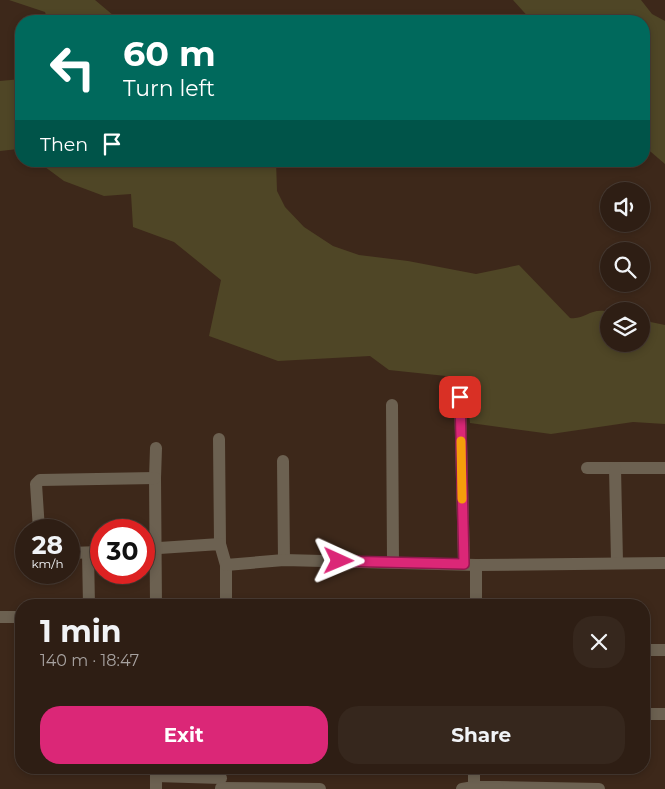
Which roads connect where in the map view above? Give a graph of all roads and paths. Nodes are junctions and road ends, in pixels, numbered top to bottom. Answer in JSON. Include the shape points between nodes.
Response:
{"nodes":[{"id":1,"x":460,"y":397,"type":"dead end"},
{"id":2,"x":392,"y":405,"type":"dead end"},
{"id":3,"x":219,"y":440,"type":"dead end"},
{"id":4,"x":156,"y":448,"type":"dead end"},
{"id":5,"x":283,"y":460,"type":"dead end"},
{"id":6,"x":587,"y":468,"type":"dead end"},
{"id":7,"x":615,"y":468,"type":"junction"},
{"id":8,"x":665,"y":468,"type":"edge"},
{"id":9,"x":155,"y":478,"type":"junction"},
{"id":10,"x":38,"y":519,"type":"edge"},
{"id":11,"x":152,"y":519,"type":"edge"},
{"id":12,"x":220,"y":544,"type":"junction"},
{"id":13,"x":155,"y":548,"type":"edge"},
{"id":14,"x":80,"y":553,"type":"edge"},
{"id":15,"x":88,"y":553,"type":"joint"},
{"id":16,"x":284,"y":560,"type":"junction"},
{"id":17,"x":393,"y":562,"type":"junction"},
{"id":18,"x":617,"y":562,"type":"junction"},
{"id":19,"x":665,"y":563,"type":"edge"},
{"id":20,"x":470,"y":564,"type":"junction"},
{"id":21,"x":226,"y":565,"type":"junction"},
{"id":22,"x":154,"y":584,"type":"edge"},
{"id":23,"x":89,"y":599,"type":"edge"},
{"id":24,"x":155,"y":599,"type":"edge"},
{"id":25,"x":226,"y":599,"type":"edge"},
{"id":26,"x":475,"y":599,"type":"edge"},
{"id":27,"x":0,"y":617,"type":"edge"},
{"id":28,"x":15,"y":617,"type":"edge"},
{"id":29,"x":650,"y":650,"type":"edge"},
{"id":30,"x":665,"y":650,"type":"edge"},
{"id":31,"x":650,"y":714,"type":"edge"},
{"id":32,"x":665,"y":714,"type":"edge"},
{"id":33,"x":472,"y":774,"type":"edge"},
{"id":34,"x":156,"y":778,"type":"edge"},
{"id":35,"x":221,"y":781,"type":"edge"},
{"id":36,"x":468,"y":788,"type":"edge"},
{"id":37,"x":498,"y":788,"type":"edge"},
{"id":38,"x":320,"y":789,"type":"edge"},
{"id":39,"x":599,"y":789,"type":"edge"}],
"edges":[{"from":1,"to":20,"type":"street"},
{"from":2,"to":17,"type":"street"},
{"from":3,"to":12,"type":"street"},
{"from":4,"to":9,"type":"street"},
{"from":5,"to":16,"type":"street"},
{"from":6,"to":7,"type":"street"},
{"from":7,"to":8,"type":"street"},
{"from":7,"to":18,"type":"street"},
{"from":9,"to":10,"type":"street","via":[[40,480],[36,484]]},
{"from":9,"to":11,"type":"street"},
{"from":12,"to":13,"type":"street"},
{"from":12,"to":21,"type":"street"},
{"from":14,"to":15,"type":"street"},
{"from":15,"to":23,"type":"street"},
{"from":16,"to":17,"type":"street"},
{"from":16,"to":21,"type":"street"},
{"from":17,"to":20,"type":"street"},
{"from":18,"to":19,"type":"street"},
{"from":18,"to":20,"type":"street"},
{"from":20,"to":26,"type":"street"},
{"from":21,"to":25,"type":"street"},
{"from":22,"to":24,"type":"street"},
{"from":27,"to":28,"type":"street"},
{"from":29,"to":30,"type":"street"},
{"from":31,"to":32,"type":"street"},
{"from":33,"to":36,"type":"street"},
{"from":34,"to":35,"type":"street"},
{"from":35,"to":38,"type":"street"},
{"from":36,"to":37,"type":"street"},
{"from":37,"to":39,"type":"street"}]}
